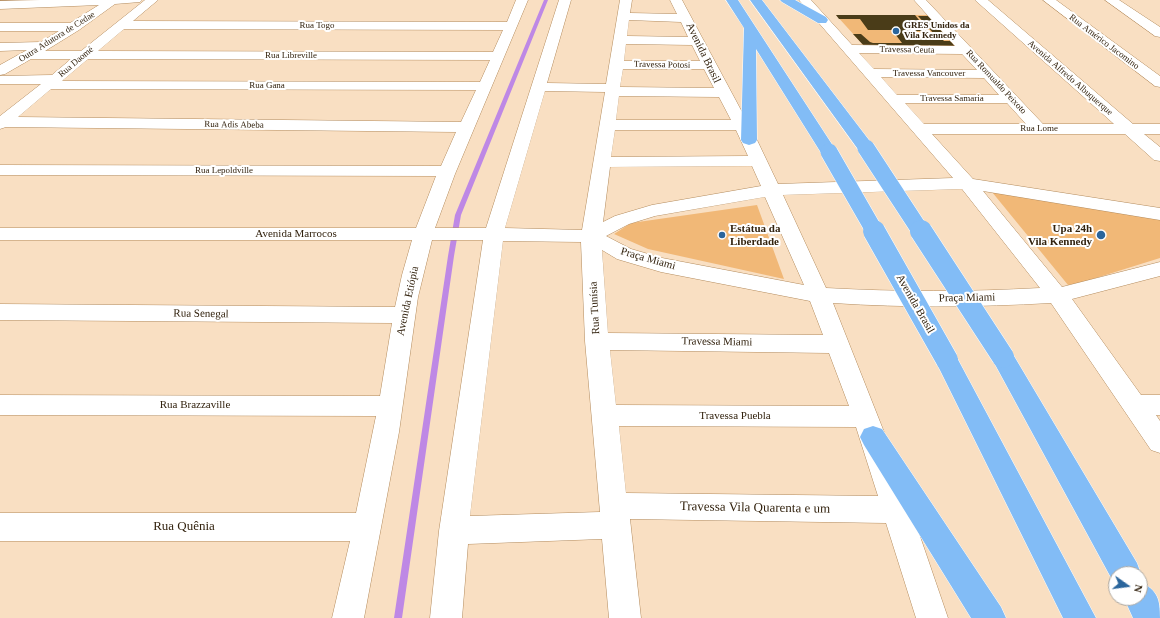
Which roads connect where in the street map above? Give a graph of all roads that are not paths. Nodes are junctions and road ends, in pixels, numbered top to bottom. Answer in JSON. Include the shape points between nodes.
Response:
{"nodes":[{"id":1,"x":114,"y":0,"type":"edge"},
{"id":2,"x":136,"y":0,"type":"edge"},
{"id":3,"x":152,"y":0,"type":"edge"},
{"id":4,"x":522,"y":0,"type":"edge"},
{"id":5,"x":565,"y":0,"type":"edge"},
{"id":6,"x":676,"y":0,"type":"edge"},
{"id":7,"x":732,"y":0,"type":"edge"},
{"id":8,"x":756,"y":0,"type":"edge"},
{"id":9,"x":786,"y":0,"type":"edge"},
{"id":10,"x":805,"y":0,"type":"edge"},
{"id":11,"x":920,"y":0,"type":"edge"},
{"id":12,"x":981,"y":0,"type":"edge"},
{"id":13,"x":1049,"y":0,"type":"edge"},
{"id":14,"x":1111,"y":0,"type":"edge"},
{"id":15,"x":78,"y":1,"type":"edge"},
{"id":16,"x":0,"y":4,"type":"edge"},
{"id":17,"x":624,"y":8,"type":"edge"},
{"id":18,"x":686,"y":18,"type":"junction"},
{"id":19,"x":822,"y":20,"type":"junction"},
{"id":20,"x":122,"y":25,"type":"junction"},
{"id":21,"x":511,"y":26,"type":"junction"},
{"id":22,"x":0,"y":27,"type":"edge"},
{"id":23,"x":75,"y":27,"type":"junction"},
{"id":24,"x":750,"y":27,"type":"junction"},
{"id":25,"x":1160,"y":33,"type":"edge"},
{"id":26,"x":620,"y":40,"type":"junction"},
{"id":27,"x":698,"y":41,"type":"junction"},
{"id":28,"x":44,"y":46,"type":"junction"},
{"id":29,"x":0,"y":47,"type":"edge"},
{"id":30,"x":848,"y":49,"type":"junction"},
{"id":31,"x":967,"y":50,"type":"junction"},
{"id":32,"x":85,"y":55,"type":"junction"},
{"id":33,"x":30,"y":56,"type":"junction"},
{"id":34,"x":498,"y":56,"type":"junction"},
{"id":35,"x":616,"y":65,"type":"junction"},
{"id":36,"x":709,"y":65,"type":"junction"},
{"id":37,"x":0,"y":71,"type":"edge"},
{"id":38,"x":870,"y":73,"type":"junction"},
{"id":39,"x":988,"y":74,"type":"junction"},
{"id":40,"x":0,"y":80,"type":"edge"},
{"id":41,"x":53,"y":82,"type":"junction"},
{"id":42,"x":1160,"y":83,"type":"edge"},
{"id":43,"x":485,"y":86,"type":"junction"},
{"id":44,"x":538,"y":87,"type":"junction"},
{"id":45,"x":612,"y":90,"type":"junction"},
{"id":46,"x":723,"y":93,"type":"junction"},
{"id":47,"x":893,"y":99,"type":"junction"},
{"id":48,"x":1011,"y":99,"type":"junction"},
{"id":49,"x":1,"y":118,"type":"edge"},
{"id":50,"x":607,"y":125,"type":"junction"},
{"id":51,"x":741,"y":125,"type":"junction"},
{"id":52,"x":467,"y":127,"type":"junction"},
{"id":53,"x":919,"y":129,"type":"junction"},
{"id":54,"x":1040,"y":129,"type":"junction"},
{"id":55,"x":1128,"y":129,"type":"junction"},
{"id":56,"x":1160,"y":129,"type":"edge"},
{"id":57,"x":749,"y":140,"type":"junction"},
{"id":58,"x":1160,"y":156,"type":"edge"},
{"id":59,"x":758,"y":161,"type":"junction"},
{"id":60,"x":602,"y":162,"type":"junction"},
{"id":61,"x":0,"y":170,"type":"edge"},
{"id":62,"x":447,"y":171,"type":"junction"},
{"id":63,"x":967,"y":183,"type":"junction"},
{"id":64,"x":772,"y":190,"type":"junction"},
{"id":65,"x":1160,"y":214,"type":"edge"},
{"id":66,"x":0,"y":234,"type":"edge"},
{"id":67,"x":431,"y":234,"type":"junction"},
{"id":68,"x":488,"y":234,"type":"junction"},
{"id":69,"x":591,"y":236,"type":"junction"},
{"id":70,"x":1160,"y":269,"type":"edge"},
{"id":71,"x":819,"y":295,"type":"junction"},
{"id":72,"x":1057,"y":295,"type":"junction"},
{"id":73,"x":0,"y":312,"type":"edge"},
{"id":74,"x":403,"y":315,"type":"junction"},
{"id":75,"x":597,"y":341,"type":"junction"},
{"id":76,"x":837,"y":344,"type":"junction"},
{"id":77,"x":0,"y":405,"type":"edge"},
{"id":78,"x":1134,"y":405,"type":"junction"},
{"id":79,"x":1160,"y":405,"type":"edge"},
{"id":80,"x":390,"y":406,"type":"junction"},
{"id":81,"x":604,"y":415,"type":"junction"},
{"id":82,"x":869,"y":427,"type":"junction"},
{"id":83,"x":1160,"y":442,"type":"edge"},
{"id":84,"x":896,"y":510,"type":"junction"},
{"id":85,"x":615,"y":515,"type":"junction"},
{"id":86,"x":0,"y":527,"type":"edge"},
{"id":87,"x":367,"y":527,"type":"junction"},
{"id":88,"x":454,"y":531,"type":"junction"},
{"id":89,"x":1121,"y":566,"type":"edge"},
{"id":90,"x":1144,"y":606,"type":"edge"},
{"id":91,"x":348,"y":618,"type":"edge"},
{"id":92,"x":446,"y":618,"type":"edge"},
{"id":93,"x":625,"y":618,"type":"edge"},
{"id":94,"x":932,"y":618,"type":"edge"},
{"id":95,"x":990,"y":618,"type":"edge"},
{"id":96,"x":1080,"y":618,"type":"edge"},
{"id":97,"x":1151,"y":618,"type":"edge"}],
"edges":[{"from":1,"to":2,"type":"street"},
{"from":1,"to":15,"type":"street"},
{"from":1,"to":23,"type":"street","name":"Outra Adutora de Cedae"},
{"from":3,"to":20,"type":"street","name":"Rua Daomé"},
{"from":4,"to":21,"type":"street","name":"Avenida Etiópia"},
{"from":5,"to":44,"type":"street"},
{"from":6,"to":18,"type":"street","name":"Avenida Brasil"},
{"from":7,"to":24,"type":"highway","name":"Avenida Brasil"},
{"from":8,"to":89,"type":"highway","bridge":true,"via":[[866,148],[1003,357]]},
{"from":9,"to":19,"type":"highway"},
{"from":10,"to":19,"type":"street"},
{"from":11,"to":31,"type":"street","name":"Rua Romualdo Peixoto"},
{"from":12,"to":55,"type":"street","name":"Avenida Alfredo Albuquerque"},
{"from":13,"to":42,"type":"street","name":"Rua Américo Jacomino"},
{"from":14,"to":25,"type":"street"},
{"from":15,"to":16,"type":"street"},
{"from":17,"to":18,"type":"street"},
{"from":17,"to":26,"type":"street","name":"Rua Tunísia"},
{"from":18,"to":27,"type":"street","name":"Avenida Brasil"},
{"from":19,"to":30,"type":"street"},
{"from":20,"to":21,"type":"street","name":"Rua Togo"},
{"from":20,"to":32,"type":"street","name":"Rua Daomé"},
{"from":21,"to":34,"type":"street","name":"Avenida Etiópia"},
{"from":22,"to":23,"type":"street"},
{"from":23,"to":28,"type":"street","name":"Outra Adutora de Cedae"},
{"from":24,"to":57,"type":"highway"},
{"from":24,"to":96,"type":"highway","name":"Avenida Brasil","bridge":true,"via":[[829,152],[947,360]]},
{"from":26,"to":27,"type":"street"},
{"from":26,"to":35,"type":"street","name":"Rua Tunísia"},
{"from":27,"to":36,"type":"street","name":"Avenida Brasil"},
{"from":28,"to":29,"type":"street"},
{"from":28,"to":33,"type":"street","name":"Outra Adutora de Cedae"},
{"from":30,"to":31,"type":"street","name":"Travessa Ceuta"},
{"from":30,"to":38,"type":"street"},
{"from":31,"to":39,"type":"street","name":"Rua Romualdo Peixoto"},
{"from":32,"to":33,"type":"street","name":"Rua Libreville"},
{"from":32,"to":34,"type":"street","name":"Rua Libreville"},
{"from":32,"to":41,"type":"street","name":"Rua Daomé"},
{"from":33,"to":37,"type":"street","name":"Outra Adutora de Cedae"},
{"from":34,"to":43,"type":"street","name":"Avenida Etiópia"},
{"from":35,"to":36,"type":"street","name":"Travessa Potosi"},
{"from":35,"to":45,"type":"street","name":"Rua Tunísia"},
{"from":36,"to":46,"type":"street","name":"Avenida Brasil"},
{"from":38,"to":39,"type":"street","name":"Travessa Vancouver"},
{"from":38,"to":47,"type":"street"},
{"from":39,"to":48,"type":"street","name":"Rua Romualdo Peixoto"},
{"from":40,"to":41,"type":"street","name":"Rua Gana"},
{"from":41,"to":43,"type":"street","name":"Rua Gana"},
{"from":41,"to":49,"type":"street","name":"Rua Daomé","via":[[19,108]]},
{"from":43,"to":52,"type":"street","name":"Avenida Etiópia"},
{"from":44,"to":45,"type":"street"},
{"from":44,"to":68,"type":"street"},
{"from":45,"to":46,"type":"street"},
{"from":45,"to":50,"type":"street","name":"Rua Tunísia"},
{"from":46,"to":51,"type":"street","name":"Avenida Brasil"},
{"from":47,"to":48,"type":"street","name":"Travessa Samaria"},
{"from":47,"to":53,"type":"street"},
{"from":48,"to":54,"type":"street","name":"Rua Romualdo Peixoto"},
{"from":49,"to":52,"type":"street","name":"Rua Adis Abeba"},
{"from":50,"to":51,"type":"street"},
{"from":50,"to":60,"type":"street","name":"Rua Tunísia"},
{"from":51,"to":57,"type":"street","name":"Avenida Brasil"},
{"from":52,"to":62,"type":"street","name":"Avenida Etiópia"},
{"from":53,"to":54,"type":"street","name":"Rua Lome"},
{"from":53,"to":63,"type":"street"},
{"from":54,"to":55,"type":"street","name":"Rua Lome"},
{"from":55,"to":56,"type":"street","name":"Rua Lome"},
{"from":55,"to":58,"type":"street","name":"Avenida Alfredo Albuquerque"},
{"from":57,"to":59,"type":"street","name":"Avenida Brasil"},
{"from":59,"to":60,"type":"street"},
{"from":59,"to":64,"type":"street","name":"Avenida Brasil"},
{"from":60,"to":69,"type":"street","name":"Rua Tunísia"},
{"from":61,"to":62,"type":"street","name":"Rua Lepoldville"},
{"from":62,"to":67,"type":"street","name":"Avenida Etiópia"},
{"from":63,"to":64,"type":"street"},
{"from":63,"to":65,"type":"street"},
{"from":63,"to":72,"type":"street"},
{"from":64,"to":69,"type":"street","via":[[652,211],[622,220]]},
{"from":64,"to":71,"type":"street","name":"Avenida Brasil"},
{"from":66,"to":67,"type":"street","name":"Avenida Marrocos"},
{"from":67,"to":68,"type":"street","name":"Avenida Marrocos"},
{"from":67,"to":74,"type":"street","name":"Avenida Etiópia"},
{"from":68,"to":69,"type":"street","name":"Avenida Marrocos"},
{"from":68,"to":88,"type":"street"},
{"from":69,"to":71,"type":"street","name":"Praça Miami","via":[[624,254],[661,264]]},
{"from":69,"to":75,"type":"street","name":"Rua Tunísia"},
{"from":70,"to":72,"type":"street","name":"Praça Miami"},
{"from":71,"to":72,"type":"street","name":"Praça Miami","via":[[895,299],[987,299]]},
{"from":71,"to":76,"type":"street","name":"Avenida Brasil"},
{"from":72,"to":78,"type":"street"},
{"from":73,"to":74,"type":"street","name":"Rua Senegal"},
{"from":74,"to":80,"type":"street","name":"Avenida Etiópia"},
{"from":75,"to":76,"type":"street","name":"Travessa Miami"},
{"from":75,"to":81,"type":"street","name":"Rua Tunísia"},
{"from":76,"to":82,"type":"street","name":"Avenida Brasil"},
{"from":77,"to":80,"type":"street","name":"Rua Brazzaville"},
{"from":78,"to":79,"type":"street"},
{"from":78,"to":83,"type":"street"},
{"from":80,"to":87,"type":"street","name":"Avenida Etiópia"},
{"from":81,"to":82,"type":"street","name":"Travessa Puebla"},
{"from":81,"to":85,"type":"street","name":"Rua Tunísia"},
{"from":82,"to":84,"type":"street","name":"Avenida Brasil"},
{"from":82,"to":95,"type":"highway"},
{"from":84,"to":85,"type":"street","name":"Travessa Vila Quarenta e um"},
{"from":84,"to":94,"type":"street","name":"Avenida Brasil"},
{"from":85,"to":88,"type":"street","name":"Travessa Vila Quarenta e um"},
{"from":85,"to":93,"type":"street","name":"Rua Tunísia"},
{"from":86,"to":87,"type":"street","name":"Rua Quênia"},
{"from":87,"to":91,"type":"street","name":"Avenida Etiópia"},
{"from":88,"to":92,"type":"street"},
{"from":90,"to":97,"type":"highway"}]}
